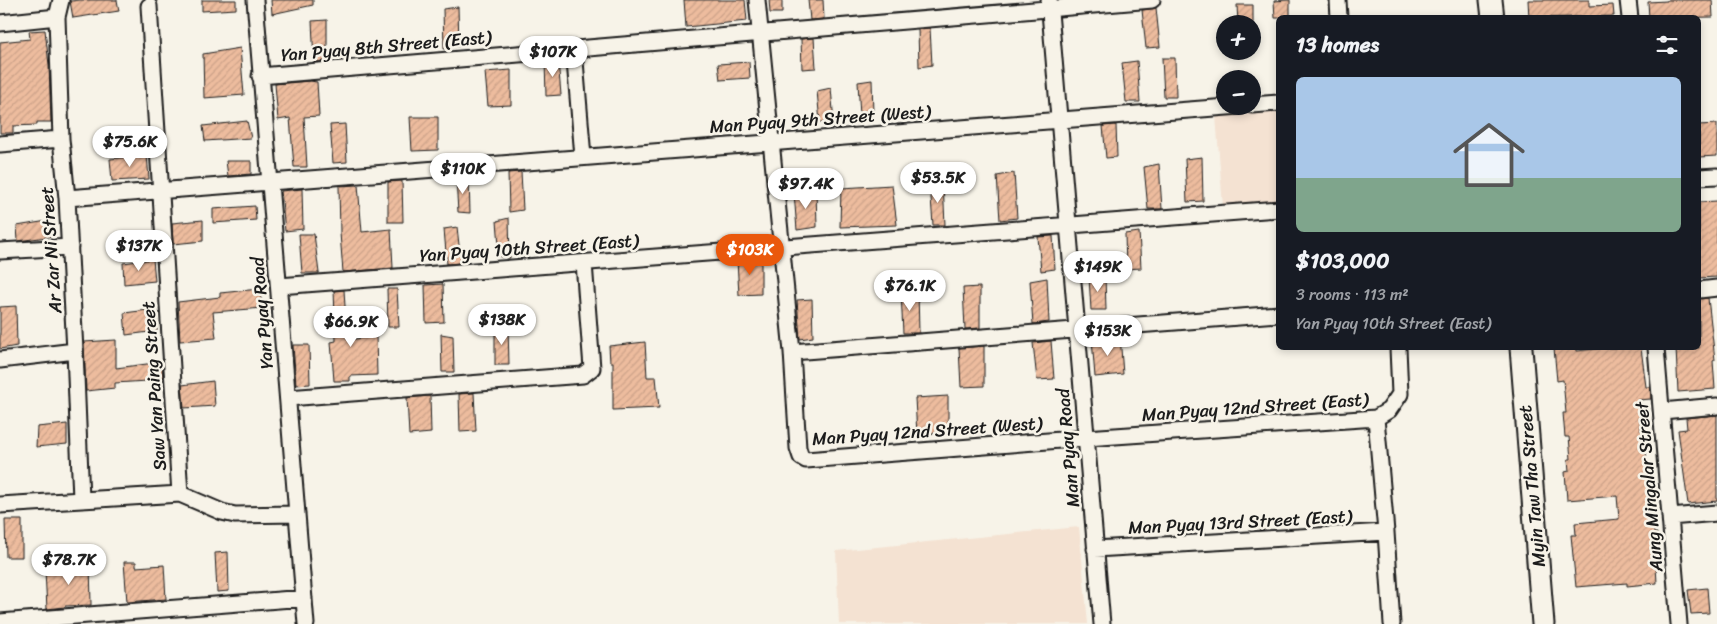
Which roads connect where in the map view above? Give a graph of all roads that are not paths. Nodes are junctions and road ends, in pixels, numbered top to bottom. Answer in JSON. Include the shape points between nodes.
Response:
{"nodes":[{"id":1,"x":61,"y":0,"type":"edge"},
{"id":2,"x":255,"y":0,"type":"edge"},
{"id":3,"x":756,"y":0,"type":"edge"},
{"id":4,"x":1152,"y":0,"type":"edge"},
{"id":5,"x":1338,"y":0,"type":"edge"},
{"id":6,"x":1491,"y":0,"type":"edge"},
{"id":7,"x":1628,"y":0,"type":"edge"},
{"id":8,"x":1050,"y":4,"type":"edge"},
{"id":9,"x":149,"y":6,"type":"dead end"},
{"id":10,"x":1339,"y":15,"type":"edge"},
{"id":11,"x":1493,"y":15,"type":"edge"},
{"id":12,"x":1630,"y":15,"type":"edge"},
{"id":13,"x":57,"y":17,"type":"junction"},
{"id":14,"x":0,"y":23,"type":"edge"},
{"id":15,"x":760,"y":33,"type":"junction"},
{"id":16,"x":574,"y":49,"type":"junction"},
{"id":17,"x":260,"y":76,"type":"junction"},
{"id":18,"x":1276,"y":103,"type":"edge"},
{"id":19,"x":1261,"y":104,"type":"edge"},
{"id":20,"x":1216,"y":108,"type":"edge"},
{"id":21,"x":1059,"y":119,"type":"junction"},
{"id":22,"x":61,"y":139,"type":"junction"},
{"id":23,"x":771,"y":142,"type":"junction"},
{"id":24,"x":0,"y":144,"type":"edge"},
{"id":25,"x":583,"y":157,"type":"junction"},
{"id":26,"x":1717,"y":176,"type":"edge"},
{"id":27,"x":1701,"y":177,"type":"edge"},
{"id":28,"x":270,"y":181,"type":"junction"},
{"id":29,"x":160,"y":190,"type":"junction"},
{"id":30,"x":67,"y":198,"type":"junction"},
{"id":31,"x":1276,"y":209,"type":"edge"},
{"id":32,"x":1068,"y":226,"type":"junction"},
{"id":33,"x":70,"y":247,"type":"junction"},
{"id":34,"x":782,"y":248,"type":"junction"},
{"id":35,"x":0,"y":251,"type":"edge"},
{"id":36,"x":584,"y":263,"type":"junction"},
{"id":37,"x":279,"y":286,"type":"junction"},
{"id":38,"x":1717,"y":288,"type":"edge"},
{"id":39,"x":1701,"y":290,"type":"edge"},
{"id":40,"x":1276,"y":314,"type":"edge"},
{"id":41,"x":1077,"y":330,"type":"junction"},
{"id":42,"x":1398,"y":350,"type":"edge"},
{"id":43,"x":1521,"y":350,"type":"edge"},
{"id":44,"x":1656,"y":350,"type":"edge"},
{"id":45,"x":75,"y":351,"type":"junction"},
{"id":46,"x":792,"y":352,"type":"junction"},
{"id":47,"x":0,"y":360,"type":"edge"},
{"id":48,"x":288,"y":398,"type":"junction"},
{"id":49,"x":1717,"y":406,"type":"edge"},
{"id":50,"x":1662,"y":411,"type":"junction"},
{"id":51,"x":1376,"y":418,"type":"junction"},
{"id":52,"x":1086,"y":438,"type":"junction"},
{"id":53,"x":180,"y":494,"type":"junction"},
{"id":54,"x":81,"y":499,"type":"junction"},
{"id":55,"x":0,"y":505,"type":"edge"},
{"id":56,"x":1717,"y":513,"type":"edge"},
{"id":57,"x":297,"y":514,"type":"junction"},
{"id":58,"x":1670,"y":517,"type":"junction"},
{"id":59,"x":1386,"y":532,"type":"junction"},
{"id":60,"x":1095,"y":549,"type":"junction"},
{"id":61,"x":304,"y":598,"type":"junction"},
{"id":62,"x":0,"y":622,"type":"edge"},
{"id":63,"x":306,"y":624,"type":"edge"},
{"id":64,"x":1102,"y":624,"type":"edge"},
{"id":65,"x":1392,"y":624,"type":"edge"},
{"id":66,"x":1544,"y":624,"type":"edge"},
{"id":67,"x":1679,"y":624,"type":"edge"}],
"edges":[{"from":1,"to":13,"type":"street","name":"Ar Zar Ni Street"},
{"from":2,"to":17,"type":"street","name":"Yan Pyay Road"},
{"from":3,"to":15,"type":"street"},
{"from":4,"to":8,"type":"street","name":"Yan Pyay 8th Street (East)"},
{"from":5,"to":10,"type":"street"},
{"from":6,"to":11,"type":"main road"},
{"from":7,"to":12,"type":"street"},
{"from":8,"to":15,"type":"street","name":"Yan Pyay 8th Street (East)"},
{"from":8,"to":21,"type":"street","name":"Man Pyay Road"},
{"from":9,"to":29,"type":"street","name":"Saw Yan Paing Street"},
{"from":13,"to":14,"type":"street"},
{"from":13,"to":22,"type":"street","name":"Ar Zar Ni Street"},
{"from":15,"to":16,"type":"street","name":"Yan Pyay 8th Street (East)"},
{"from":15,"to":23,"type":"street"},
{"from":16,"to":17,"type":"street","name":"Yan Pyay 8th Street (East)"},
{"from":16,"to":25,"type":"street"},
{"from":17,"to":28,"type":"street","name":"Yan Pyay Road"},
{"from":18,"to":19,"type":"street"},
{"from":20,"to":21,"type":"street","name":"Man Pyay 9th Street (West)"},
{"from":21,"to":23,"type":"street","name":"Man Pyay 9th Street (West)"},
{"from":21,"to":32,"type":"street","name":"Man Pyay Road"},
{"from":22,"to":24,"type":"street"},
{"from":22,"to":30,"type":"street","name":"Ar Zar Ni Street"},
{"from":23,"to":25,"type":"street","name":"Man Pyay 9th Street (West)"},
{"from":23,"to":34,"type":"street"},
{"from":25,"to":28,"type":"street","name":"Man Pyay 9th Street (West)"},
{"from":26,"to":27,"type":"street"},
{"from":28,"to":29,"type":"street","name":"Man Pyay 9th Street (West)"},
{"from":28,"to":37,"type":"street","name":"Yan Pyay Road"},
{"from":29,"to":30,"type":"street","name":"Man Pyay 9th Street (West)"},
{"from":29,"to":53,"type":"street","name":"Saw Yan Paing Street"},
{"from":30,"to":33,"type":"street","name":"Ar Zar Ni Street"},
{"from":31,"to":32,"type":"street","name":"Yan Pyay 10th Street (East)"},
{"from":32,"to":34,"type":"street","name":"Yan Pyay 10th Street (East)"},
{"from":32,"to":41,"type":"street","name":"Man Pyay Road"},
{"from":33,"to":35,"type":"street"},
{"from":33,"to":45,"type":"street","name":"Ar Zar Ni Street"},
{"from":34,"to":36,"type":"street","name":"Yan Pyay 10th Street (East)"},
{"from":34,"to":46,"type":"street"},
{"from":36,"to":37,"type":"street","name":"Yan Pyay 10th Street (East)"},
{"from":36,"to":48,"type":"street","via":[[592,368],[582,375]]},
{"from":37,"to":48,"type":"street","name":"Yan Pyay Road"},
{"from":38,"to":39,"type":"street"},
{"from":40,"to":41,"type":"street"},
{"from":41,"to":46,"type":"street"},
{"from":41,"to":52,"type":"street","name":"Man Pyay Road"},
{"from":42,"to":51,"type":"street","name":"Man Pyay 12nd Street (East)","via":[[1400,394],[1390,410]]},
{"from":43,"to":66,"type":"main road","name":"Myin Taw Tha Street"},
{"from":44,"to":50,"type":"street","name":"Aung Mingalar Street"},
{"from":45,"to":47,"type":"street"},
{"from":45,"to":54,"type":"street","name":"Ar Zar Ni Street"},
{"from":46,"to":52,"type":"street","name":"Man Pyay 12nd Street (West)","via":[[798,448],[806,460]]},
{"from":48,"to":57,"type":"street","name":"Yan Pyay Road"},
{"from":49,"to":50,"type":"street"},
{"from":50,"to":58,"type":"street","name":"Aung Mingalar Street"},
{"from":51,"to":52,"type":"street","name":"Man Pyay 12nd Street (East)"},
{"from":51,"to":59,"type":"street"},
{"from":52,"to":60,"type":"street","name":"Man Pyay Road"},
{"from":53,"to":54,"type":"street"},
{"from":53,"to":57,"type":"street","via":[[235,515]]},
{"from":54,"to":55,"type":"street"},
{"from":56,"to":58,"type":"street"},
{"from":57,"to":61,"type":"street","name":"Yan Pyay Road"},
{"from":58,"to":67,"type":"street","name":"Aung Mingalar Street"},
{"from":59,"to":60,"type":"street","name":"Man Pyay 13rd Street (East)"},
{"from":59,"to":65,"type":"street"},
{"from":60,"to":64,"type":"street","name":"Man Pyay Road"},
{"from":61,"to":62,"type":"street"},
{"from":61,"to":63,"type":"street","name":"Yan Pyay Road"}]}
